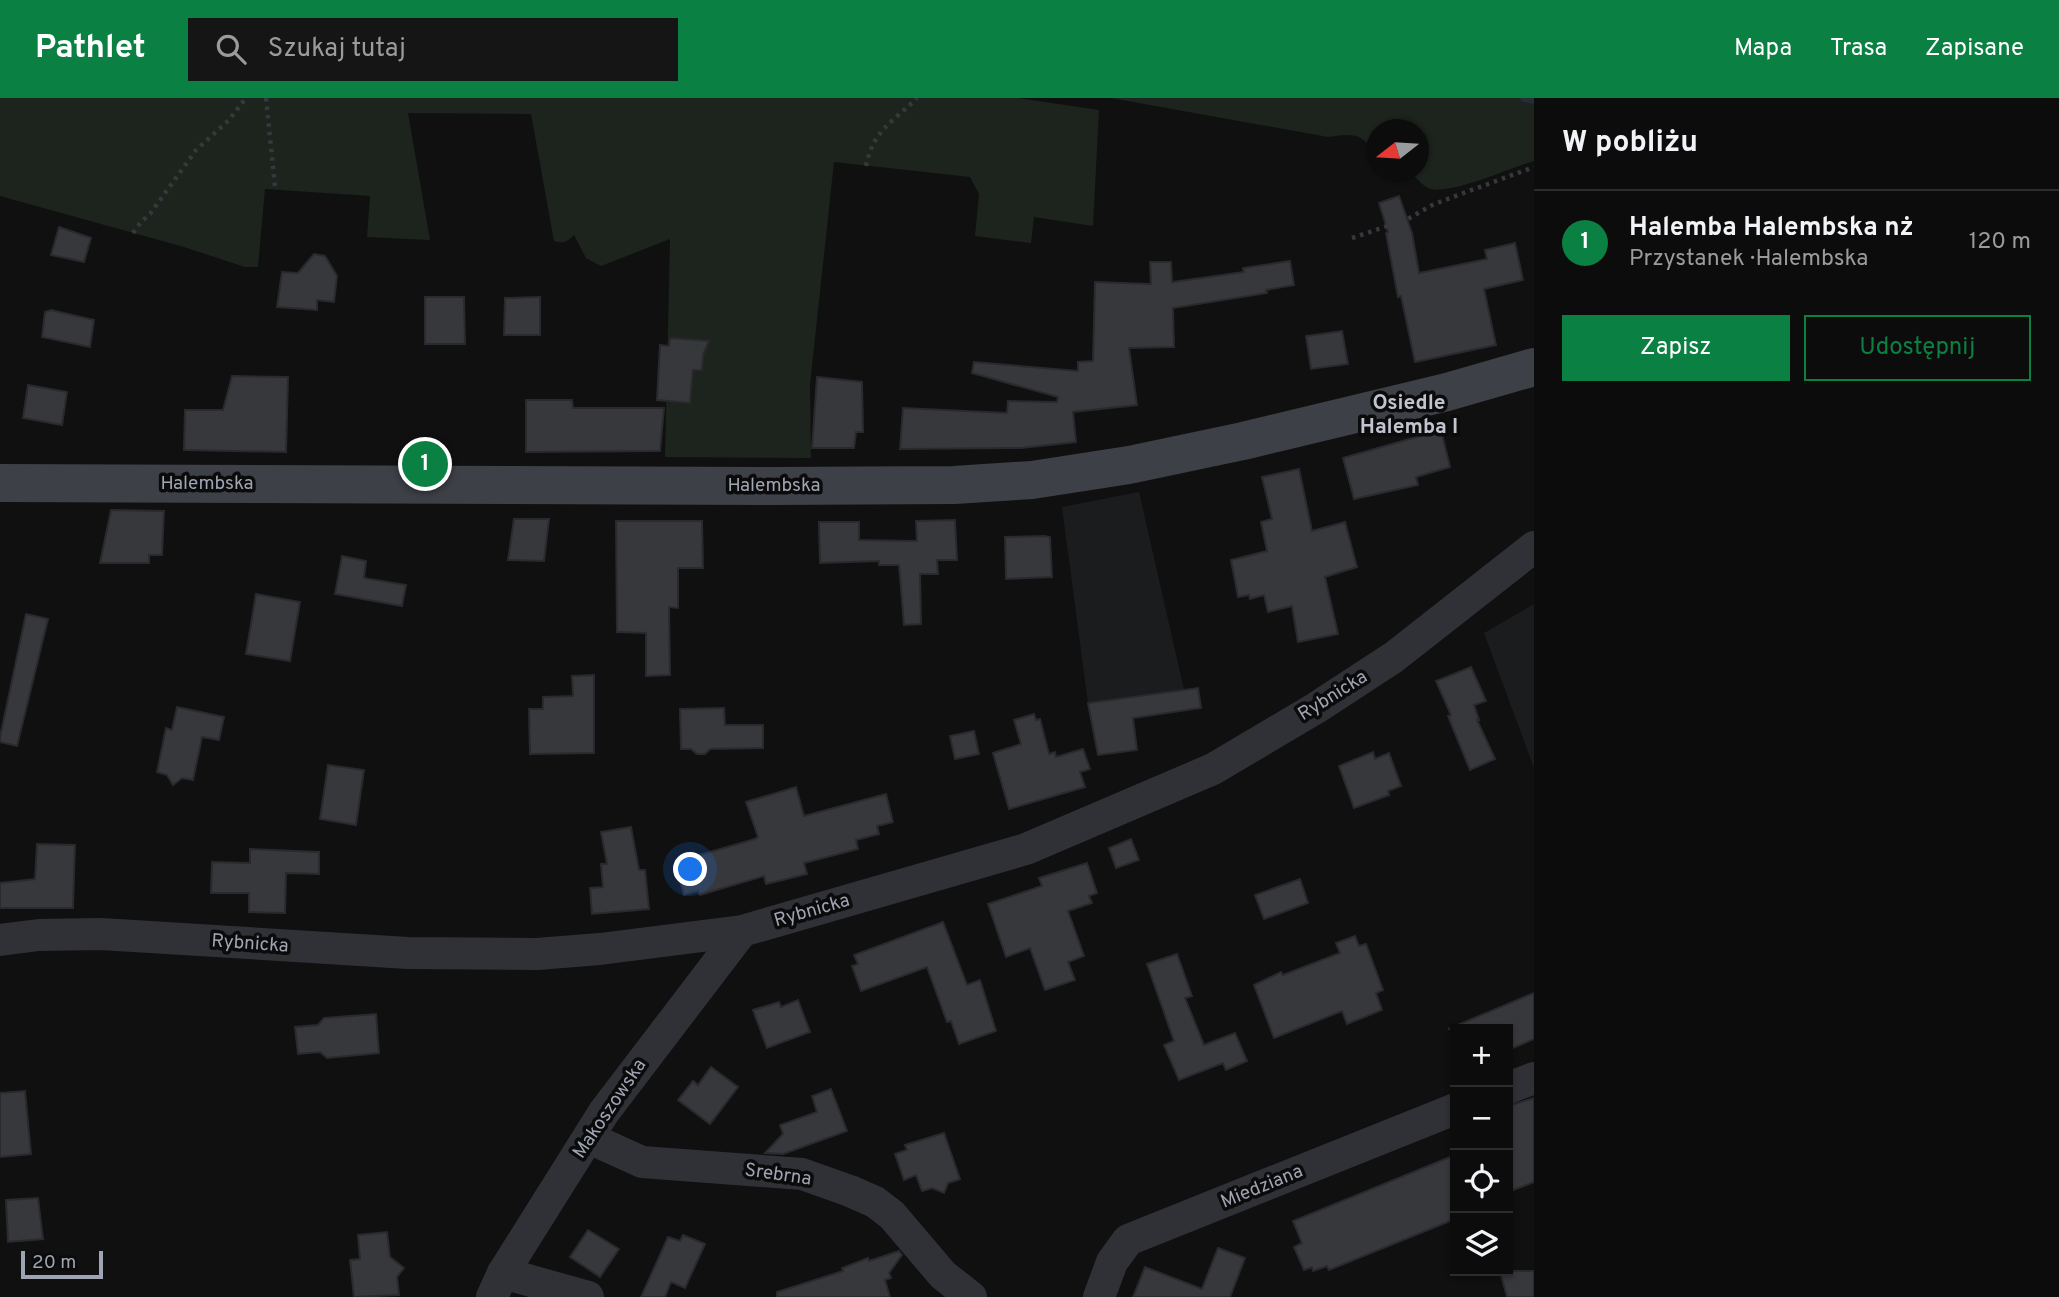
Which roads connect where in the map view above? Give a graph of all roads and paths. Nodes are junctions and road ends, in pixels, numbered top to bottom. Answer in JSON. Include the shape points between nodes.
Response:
{"nodes":[{"id":1,"x":246,"y":98,"type":"edge"},
{"id":2,"x":266,"y":98,"type":"edge"},
{"id":3,"x":917,"y":98,"type":"edge"},
{"id":4,"x":866,"y":166,"type":"dead end"},
{"id":5,"x":1534,"y":167,"type":"edge"},
{"id":6,"x":275,"y":187,"type":"dead end"},
{"id":7,"x":133,"y":233,"type":"dead end"},
{"id":8,"x":1352,"y":238,"type":"dead end"},
{"id":9,"x":1534,"y":367,"type":"edge"},
{"id":10,"x":0,"y":483,"type":"edge"},
{"id":11,"x":1534,"y":547,"type":"edge"},
{"id":12,"x":742,"y":931,"type":"junction"},
{"id":13,"x":0,"y":940,"type":"edge"},
{"id":14,"x":1534,"y":1078,"type":"edge"},
{"id":15,"x":1511,"y":1087,"type":"edge"},
{"id":16,"x":1450,"y":1111,"type":"edge"},
{"id":17,"x":589,"y":1138,"type":"junction"},
{"id":18,"x":498,"y":1285,"type":"edge"},
{"id":19,"x":589,"y":1297,"type":"edge"},
{"id":20,"x":971,"y":1297,"type":"edge"},
{"id":21,"x":1099,"y":1297,"type":"edge"}],
"edges":[{"from":1,"to":7,"type":"path","via":[[196,150]]},
{"from":2,"to":6,"type":"path"},
{"from":3,"to":4,"type":"path","via":[[880,132]]},
{"from":5,"to":8,"type":"path"},
{"from":9,"to":10,"type":"street","name":"Halembska","via":[[1243,441],[1032,480],[774,486]]},
{"from":11,"to":12,"type":"street","name":"Rybnicka","via":[[1394,657],[1213,769],[1026,849]]},
{"from":12,"to":13,"type":"street","name":"Rybnicka","via":[[600,949],[496,955],[101,934]]},
{"from":12,"to":17,"type":"street","name":"Makoszowska"},
{"from":14,"to":15,"type":"street"},
{"from":16,"to":21,"type":"street","name":"Miedziana","via":[[1128,1240],[1112,1262]]},
{"from":17,"to":18,"type":"street","name":"Makoszowska"},
{"from":17,"to":20,"type":"street","name":"Srebrna","via":[[642,1161],[802,1174],[850,1191],[892,1215],[943,1275]]},
{"from":18,"to":19,"type":"street"}]}
